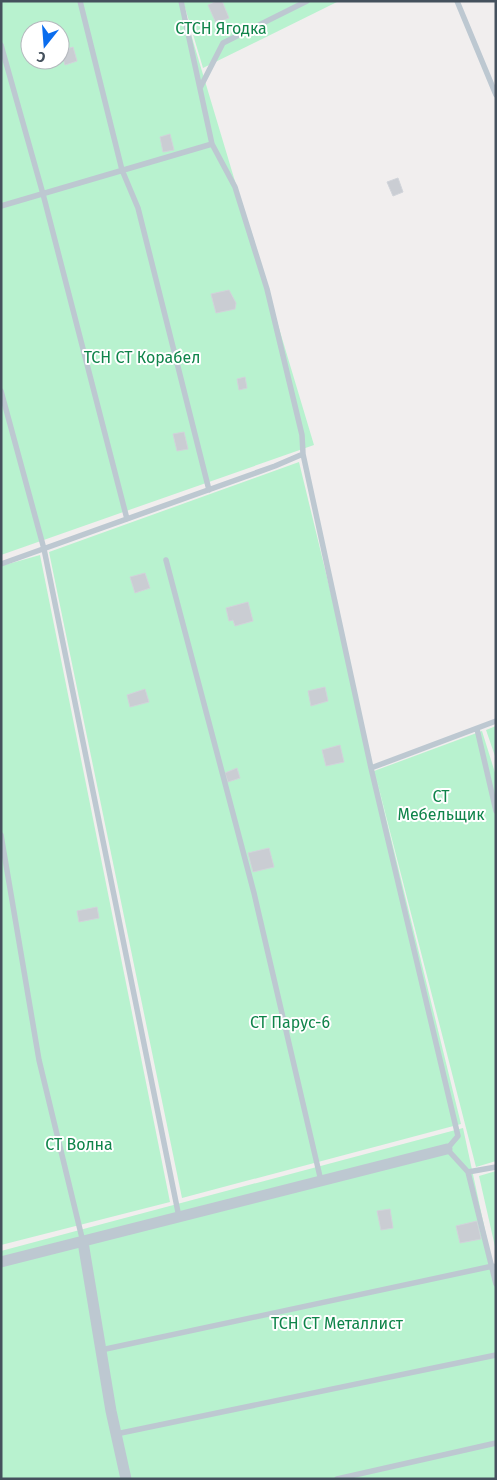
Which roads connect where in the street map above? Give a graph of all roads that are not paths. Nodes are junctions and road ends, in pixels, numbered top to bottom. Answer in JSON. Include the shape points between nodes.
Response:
{"nodes":[{"id":1,"x":80,"y":1,"type":"edge"},
{"id":2,"x":181,"y":1,"type":"edge"},
{"id":3,"x":307,"y":1,"type":"edge"},
{"id":4,"x":457,"y":1,"type":"edge"},
{"id":5,"x":1,"y":45,"type":"edge"},
{"id":6,"x":200,"y":88,"type":"junction"},
{"id":7,"x":496,"y":95,"type":"edge"},
{"id":8,"x":212,"y":144,"type":"junction"},
{"id":9,"x":122,"y":170,"type":"junction"},
{"id":10,"x":43,"y":194,"type":"junction"},
{"id":11,"x":1,"y":206,"type":"edge"},
{"id":12,"x":1,"y":391,"type":"edge"},
{"id":13,"x":303,"y":454,"type":"junction"},
{"id":14,"x":209,"y":490,"type":"junction"},
{"id":15,"x":127,"y":520,"type":"junction"},
{"id":16,"x":44,"y":549,"type":"junction"},
{"id":17,"x":166,"y":560,"type":"dead end"},
{"id":18,"x":1,"y":564,"type":"edge"},
{"id":19,"x":496,"y":721,"type":"edge"},
{"id":20,"x":477,"y":729,"type":"junction"},
{"id":21,"x":371,"y":768,"type":"junction"},
{"id":22,"x":496,"y":811,"type":"edge"},
{"id":23,"x":1,"y":835,"type":"edge"},
{"id":24,"x":447,"y":1149,"type":"junction"},
{"id":25,"x":496,"y":1167,"type":"edge"},
{"id":26,"x":468,"y":1172,"type":"junction"},
{"id":27,"x":321,"y":1181,"type":"junction"},
{"id":28,"x":179,"y":1217,"type":"junction"},
{"id":29,"x":82,"y":1242,"type":"junction"},
{"id":30,"x":1,"y":1262,"type":"edge"},
{"id":31,"x":493,"y":1266,"type":"junction"},
{"id":32,"x":496,"y":1284,"type":"edge"},
{"id":33,"x":101,"y":1350,"type":"junction"},
{"id":34,"x":496,"y":1355,"type":"edge"},
{"id":35,"x":116,"y":1434,"type":"junction"},
{"id":36,"x":496,"y":1444,"type":"edge"},
{"id":37,"x":126,"y":1479,"type":"edge"},
{"id":38,"x":338,"y":1479,"type":"edge"}],
"edges":[{"from":1,"to":9,"type":"lane"},
{"from":2,"to":6,"type":"lane"},
{"from":3,"to":6,"type":"lane","via":[[223,44]]},
{"from":4,"to":7,"type":"lane"},
{"from":5,"to":10,"type":"lane"},
{"from":6,"to":8,"type":"lane"},
{"from":8,"to":9,"type":"lane"},
{"from":8,"to":13,"type":"lane","via":[[235,187],[267,289],[302,435]]},
{"from":9,"to":10,"type":"lane"},
{"from":9,"to":14,"type":"lane","via":[[138,208]]},
{"from":10,"to":11,"type":"lane"},
{"from":10,"to":15,"type":"lane"},
{"from":12,"to":16,"type":"lane"},
{"from":13,"to":14,"type":"lane"},
{"from":13,"to":21,"type":"lane"},
{"from":14,"to":15,"type":"lane"},
{"from":15,"to":16,"type":"lane"},
{"from":16,"to":18,"type":"lane"},
{"from":16,"to":28,"type":"lane"},
{"from":17,"to":27,"type":"lane","via":[[254,893]]},
{"from":19,"to":20,"type":"lane"},
{"from":20,"to":21,"type":"lane"},
{"from":20,"to":22,"type":"lane"},
{"from":21,"to":24,"type":"lane","via":[[458,1136]]},
{"from":23,"to":29,"type":"lane","via":[[39,1060]]},
{"from":24,"to":26,"type":"lane"},
{"from":24,"to":27,"type":"street"},
{"from":25,"to":26,"type":"lane"},
{"from":26,"to":31,"type":"lane"},
{"from":27,"to":28,"type":"street"},
{"from":28,"to":29,"type":"street"},
{"from":29,"to":30,"type":"street"},
{"from":29,"to":33,"type":"street"},
{"from":31,"to":32,"type":"lane"},
{"from":31,"to":33,"type":"lane"},
{"from":33,"to":35,"type":"street"},
{"from":34,"to":35,"type":"lane"},
{"from":35,"to":37,"type":"street"},
{"from":36,"to":38,"type":"lane"}]}
